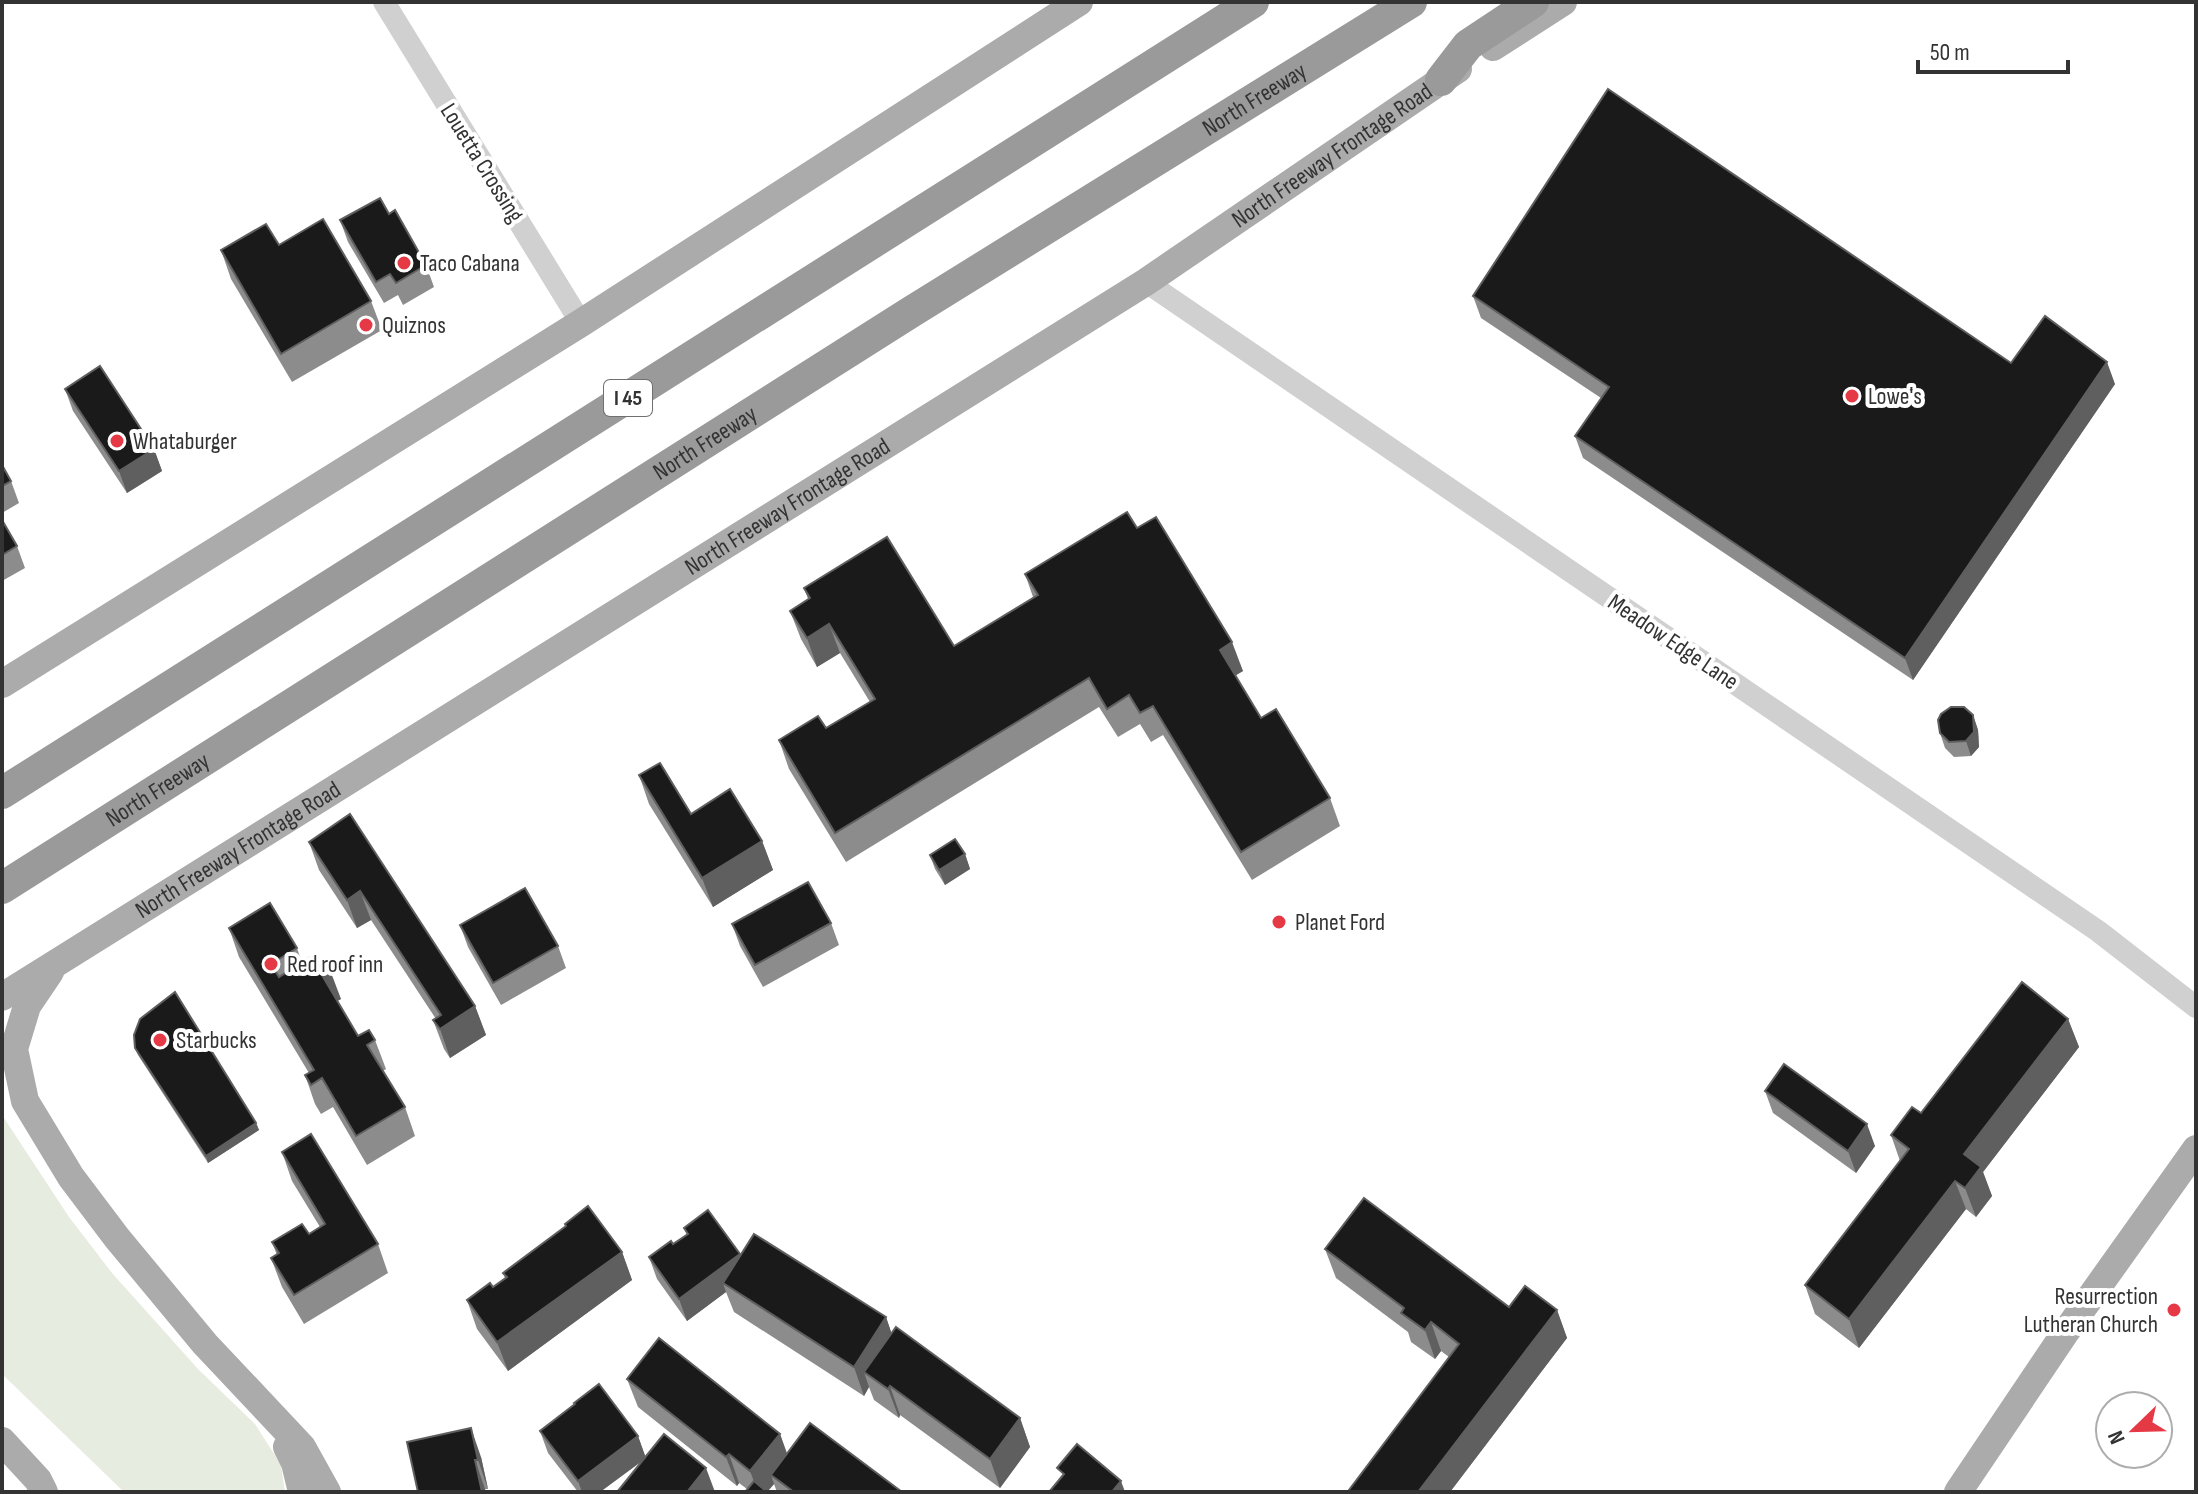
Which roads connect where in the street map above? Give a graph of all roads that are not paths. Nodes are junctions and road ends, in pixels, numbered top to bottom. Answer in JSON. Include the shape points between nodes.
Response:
{"nodes":[{"id":1,"x":384,"y":2,"type":"edge"},
{"id":2,"x":1079,"y":2,"type":"edge"},
{"id":3,"x":1253,"y":2,"type":"edge"},
{"id":4,"x":1411,"y":2,"type":"edge"},
{"id":5,"x":1533,"y":2,"type":"edge"},
{"id":6,"x":1563,"y":2,"type":"edge"},
{"id":7,"x":1441,"y":80,"type":"junction"},
{"id":8,"x":1146,"y":282,"type":"junction"},
{"id":9,"x":581,"y":323,"type":"junction"},
{"id":10,"x":2,"y":684,"type":"edge"},
{"id":11,"x":2,"y":793,"type":"edge"},
{"id":12,"x":2,"y":888,"type":"edge"},
{"id":13,"x":58,"y":961,"type":"junction"},
{"id":14,"x":2,"y":997,"type":"edge"},
{"id":15,"x":2196,"y":1007,"type":"edge"},
{"id":16,"x":13,"y":1096,"type":"edge"},
{"id":17,"x":2196,"y":1149,"type":"edge"},
{"id":18,"x":267,"y":1408,"type":"junction"},
{"id":19,"x":2,"y":1441,"type":"edge"},
{"id":20,"x":49,"y":1488,"type":"edge"},
{"id":21,"x":302,"y":1492,"type":"edge"},
{"id":22,"x":327,"y":1492,"type":"edge"},
{"id":23,"x":1958,"y":1492,"type":"edge"}],
"edges":[{"from":1,"to":9,"type":"street","name":"Louetta Crossing"},
{"from":2,"to":9,"type":"main road"},
{"from":3,"to":11,"type":"highway","number":"I 45"},
{"from":4,"to":12,"type":"highway","name":"North Freeway"},
{"from":5,"to":7,"type":"highway","via":[[1468,45]]},
{"from":6,"to":7,"type":"main road","name":"North Freeway Frontage Road"},
{"from":7,"to":8,"type":"main road","name":"North Freeway Frontage Road"},
{"from":8,"to":13,"type":"main road","name":"North Freeway Frontage Road"},
{"from":8,"to":15,"type":"street","name":"Meadow Edge Lane","via":[[2085,922]]},
{"from":9,"to":10,"type":"main road"},
{"from":13,"to":14,"type":"main road","name":"North Freeway Frontage Road"},
{"from":13,"to":16,"type":"main road","via":[[27,1006],[14,1049]]},
{"from":16,"to":18,"type":"main road","via":[[117,1238],[205,1344]]},
{"from":17,"to":23,"type":"main road"},
{"from":18,"to":21,"type":"main road","via":[[295,1463]]},
{"from":18,"to":22,"type":"main road","via":[[302,1447]]},
{"from":19,"to":20,"type":"main road"}]}
